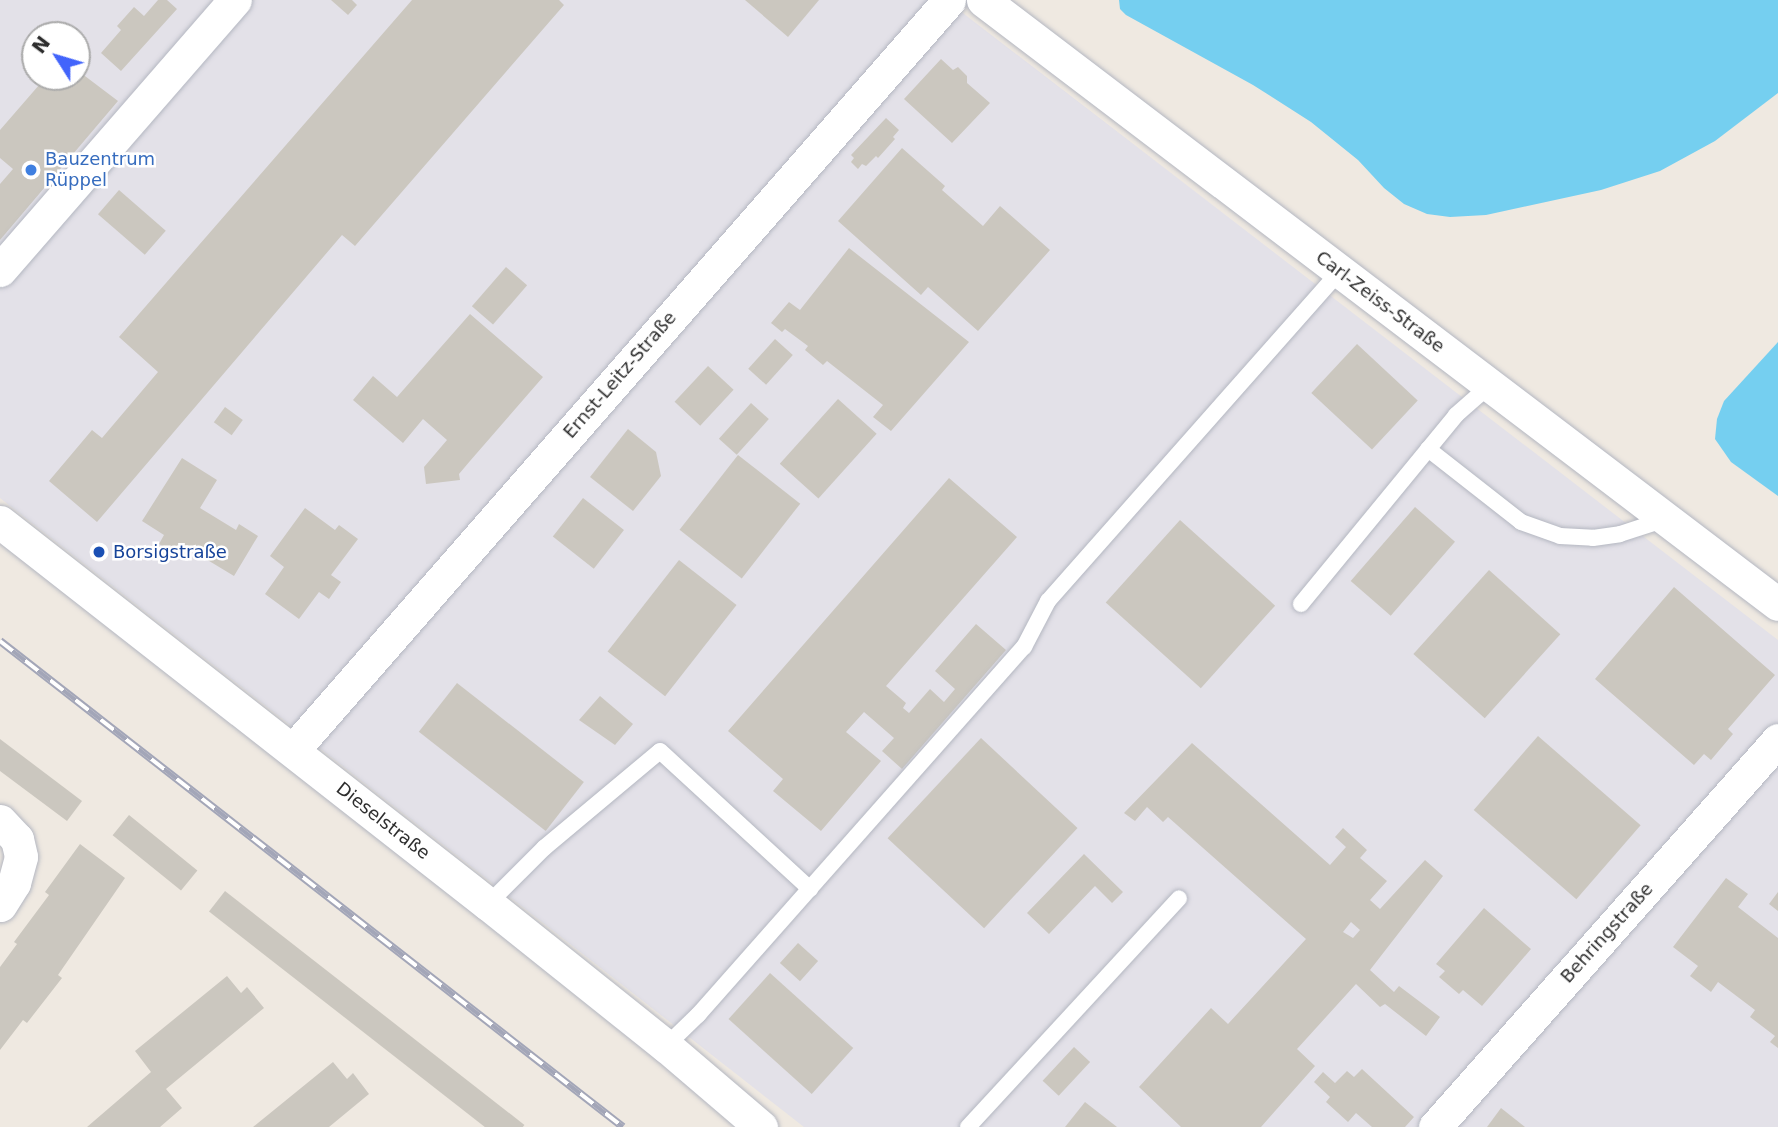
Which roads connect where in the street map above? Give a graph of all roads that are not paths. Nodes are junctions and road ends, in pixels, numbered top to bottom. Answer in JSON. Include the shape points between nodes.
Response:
{"nodes":[{"id":1,"x":235,"y":0,"type":"edge"},
{"id":2,"x":948,"y":0,"type":"edge"},
{"id":3,"x":983,"y":0,"type":"edge"},
{"id":4,"x":0,"y":270,"type":"edge"},
{"id":5,"x":1340,"y":271,"type":"junction"},
{"id":6,"x":1490,"y":385,"type":"junction"},
{"id":7,"x":1428,"y":449,"type":"junction"},
{"id":8,"x":1666,"y":519,"type":"junction"},
{"id":9,"x":0,"y":522,"type":"edge"},
{"id":10,"x":1301,"y":604,"type":"dead end"},
{"id":11,"x":1778,"y":604,"type":"edge"},
{"id":12,"x":1778,"y":740,"type":"edge"},
{"id":13,"x":293,"y":750,"type":"junction"},
{"id":14,"x":0,"y":821,"type":"edge"},
{"id":15,"x":810,"y":889,"type":"junction"},
{"id":16,"x":1179,"y":898,"type":"dead end"},
{"id":17,"x":488,"y":904,"type":"junction"},
{"id":18,"x":0,"y":905,"type":"edge"},
{"id":19,"x":666,"y":1046,"type":"junction"},
{"id":20,"x":761,"y":1127,"type":"edge"},
{"id":21,"x":968,"y":1127,"type":"edge"},
{"id":22,"x":1435,"y":1127,"type":"edge"}],
"edges":[{"from":1,"to":4,"type":"street"},
{"from":2,"to":13,"type":"street","name":"Ernst-Leitz-Straße"},
{"from":3,"to":5,"type":"street","name":"Carl-Zeiss-Straße"},
{"from":5,"to":6,"type":"street","name":"Carl-Zeiss-Straße"},
{"from":5,"to":15,"type":"lane","via":[[1048,601],[1024,648]]},
{"from":6,"to":7,"type":"lane","via":[[1456,415]]},
{"from":6,"to":8,"type":"street","name":"Carl-Zeiss-Straße"},
{"from":7,"to":8,"type":"lane","via":[[1521,523],[1560,536],[1620,534]]},
{"from":7,"to":10,"type":"lane"},
{"from":8,"to":11,"type":"street","name":"Carl-Zeiss-Straße"},
{"from":9,"to":13,"type":"street","name":"Dieselstraße"},
{"from":12,"to":22,"type":"street","name":"Behringstraße"},
{"from":13,"to":17,"type":"street","name":"Dieselstraße"},
{"from":14,"to":18,"type":"street","via":[[18,839],[21,857],[14,883]]},
{"from":15,"to":17,"type":"lane","via":[[660,751]]},
{"from":15,"to":19,"type":"lane"},
{"from":16,"to":21,"type":"lane"},
{"from":17,"to":19,"type":"street","name":"Dieselstraße"},
{"from":19,"to":20,"type":"street","name":"Dieselstraße"}]}
